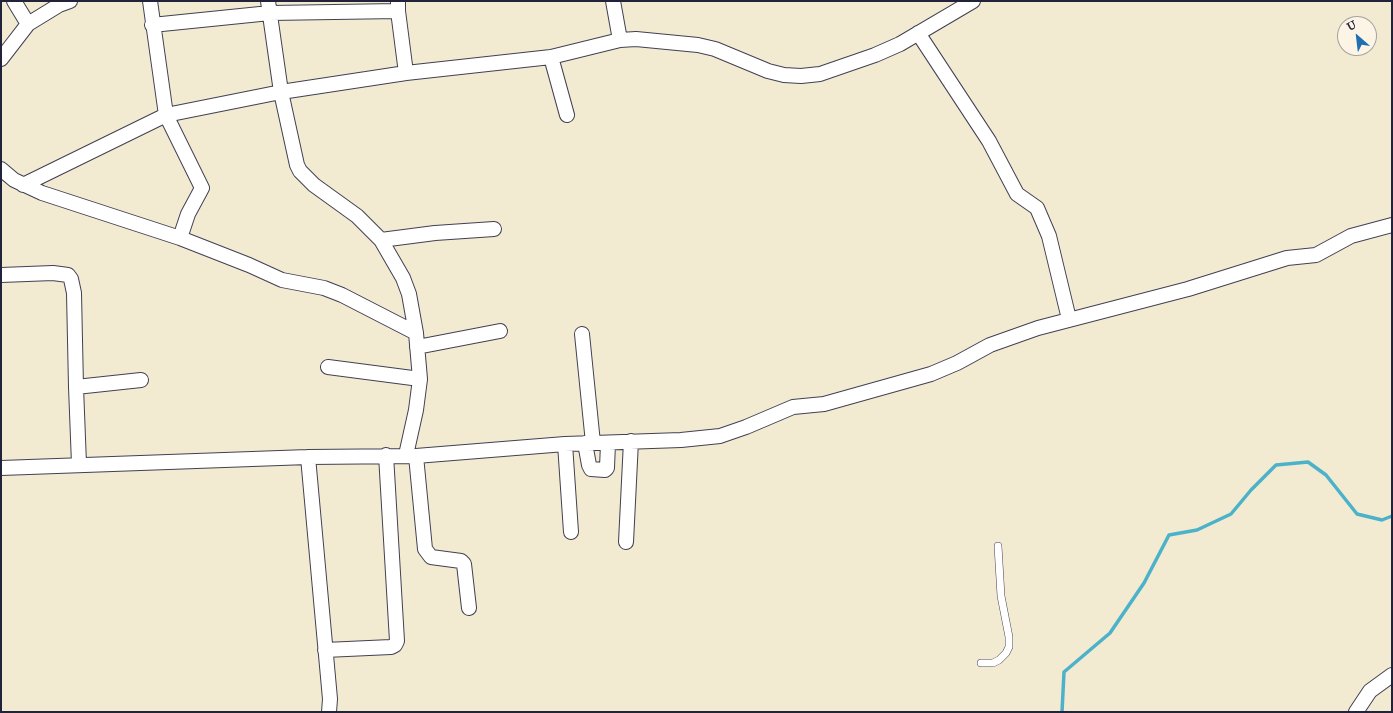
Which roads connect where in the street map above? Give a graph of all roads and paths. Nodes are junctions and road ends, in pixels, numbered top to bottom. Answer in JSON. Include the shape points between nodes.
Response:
{"nodes":[{"id":1,"x":14,"y":1,"type":"edge"},
{"id":2,"x":150,"y":1,"type":"edge"},
{"id":3,"x":613,"y":1,"type":"edge"},
{"id":4,"x":973,"y":1,"type":"edge"},
{"id":5,"x":62,"y":2,"type":"edge"},
{"id":6,"x":398,"y":6,"type":"edge"},
{"id":7,"x":269,"y":7,"type":"edge"},
{"id":8,"x":28,"y":24,"type":"junction"},
{"id":9,"x":152,"y":25,"type":"junction"},
{"id":10,"x":918,"y":33,"type":"junction"},
{"id":11,"x":620,"y":40,"type":"junction"},
{"id":12,"x":551,"y":57,"type":"junction"},
{"id":13,"x":1,"y":60,"type":"edge"},
{"id":14,"x":406,"y":73,"type":"junction"},
{"id":15,"x":282,"y":92,"type":"junction"},
{"id":16,"x":166,"y":115,"type":"junction"},
{"id":17,"x":567,"y":115,"type":"dead end"},
{"id":18,"x":1,"y":169,"type":"edge"},
{"id":19,"x":23,"y":184,"type":"junction"},
{"id":20,"x":1392,"y":225,"type":"edge"},
{"id":21,"x":494,"y":229,"type":"dead end"},
{"id":22,"x":180,"y":238,"type":"junction"},
{"id":23,"x":381,"y":240,"type":"junction"},
{"id":24,"x":1,"y":275,"type":"edge"},
{"id":25,"x":1069,"y":319,"type":"junction"},
{"id":26,"x":500,"y":331,"type":"dead end"},
{"id":27,"x":416,"y":333,"type":"junction"},
{"id":28,"x":582,"y":334,"type":"dead end"},
{"id":29,"x":417,"y":347,"type":"junction"},
{"id":30,"x":328,"y":367,"type":"dead end"},
{"id":31,"x":420,"y":379,"type":"junction"},
{"id":32,"x":141,"y":380,"type":"dead end"},
{"id":33,"x":76,"y":387,"type":"junction"},
{"id":34,"x":630,"y":441,"type":"junction"},
{"id":35,"x":608,"y":442,"type":"junction"},
{"id":36,"x":589,"y":443,"type":"junction"},
{"id":37,"x":564,"y":444,"type":"junction"},
{"id":38,"x":386,"y":455,"type":"junction"},
{"id":39,"x":411,"y":456,"type":"junction"},
{"id":40,"x":308,"y":457,"type":"junction"},
{"id":41,"x":79,"y":464,"type":"junction"},
{"id":42,"x":1,"y":468,"type":"edge"},
{"id":43,"x":571,"y":532,"type":"dead end"},
{"id":44,"x":626,"y":542,"type":"dead end"},
{"id":45,"x":998,"y":550,"type":"dead end"},
{"id":46,"x":469,"y":608,"type":"dead end"},
{"id":47,"x":325,"y":650,"type":"junction"},
{"id":48,"x":981,"y":663,"type":"dead end"},
{"id":49,"x":1392,"y":675,"type":"edge"},
{"id":50,"x":329,"y":712,"type":"edge"},
{"id":51,"x":1356,"y":712,"type":"edge"}],
"edges":[{"from":1,"to":8,"type":"street"},
{"from":2,"to":9,"type":"street"},
{"from":3,"to":11,"type":"street"},
{"from":4,"to":10,"type":"street"},
{"from":5,"to":8,"type":"street"},
{"from":6,"to":7,"type":"street"},
{"from":6,"to":14,"type":"street"},
{"from":7,"to":9,"type":"street"},
{"from":7,"to":15,"type":"street"},
{"from":8,"to":13,"type":"street"},
{"from":9,"to":16,"type":"street"},
{"from":10,"to":11,"type":"street","via":[[875,56],[820,74],[801,76],[768,71],[715,49],[698,45],[636,39]]},
{"from":10,"to":25,"type":"street","via":[[989,141],[1017,194],[1037,208],[1049,236]]},
{"from":11,"to":12,"type":"street"},
{"from":12,"to":14,"type":"street"},
{"from":12,"to":17,"type":"street"},
{"from":14,"to":15,"type":"street"},
{"from":15,"to":16,"type":"street"},
{"from":15,"to":23,"type":"street","via":[[300,171],[314,185],[357,216]]},
{"from":16,"to":19,"type":"street"},
{"from":16,"to":22,"type":"street","via":[[202,188],[188,214]]},
{"from":18,"to":19,"type":"street"},
{"from":19,"to":22,"type":"street","via":[[76,205]]},
{"from":20,"to":25,"type":"street","via":[[1351,236],[1316,255],[1287,258],[1188,289]]},
{"from":21,"to":23,"type":"street"},
{"from":22,"to":27,"type":"street","via":[[282,280],[324,288],[342,295]]},
{"from":23,"to":27,"type":"street","via":[[404,278]]},
{"from":24,"to":33,"type":"street","via":[[68,275],[74,299]]},
{"from":25,"to":34,"type":"street","via":[[990,345],[931,374],[824,404],[793,407],[729,434],[681,440]]},
{"from":26,"to":29,"type":"street"},
{"from":27,"to":29,"type":"street"},
{"from":28,"to":36,"type":"street"},
{"from":29,"to":31,"type":"street"},
{"from":30,"to":31,"type":"street"},
{"from":31,"to":39,"type":"street"},
{"from":32,"to":33,"type":"street"},
{"from":33,"to":41,"type":"street"},
{"from":34,"to":35,"type":"street"},
{"from":34,"to":44,"type":"street"},
{"from":35,"to":36,"type":"street"},
{"from":35,"to":36,"type":"street","via":[[605,470],[591,468],[589,465]]},
{"from":36,"to":37,"type":"street"},
{"from":37,"to":39,"type":"street"},
{"from":37,"to":43,"type":"street"},
{"from":38,"to":39,"type":"street"},
{"from":38,"to":40,"type":"street"},
{"from":38,"to":47,"type":"street","via":[[397,641],[391,647]]},
{"from":39,"to":46,"type":"street","via":[[425,549],[431,557],[461,561],[464,564]]},
{"from":40,"to":41,"type":"street"},
{"from":40,"to":47,"type":"street"},
{"from":41,"to":42,"type":"street"},
{"from":45,"to":48,"type":"lane","via":[[1001,596],[1009,647],[999,660]]},
{"from":47,"to":50,"type":"street"},
{"from":49,"to":51,"type":"street","via":[[1370,691]]}]}
